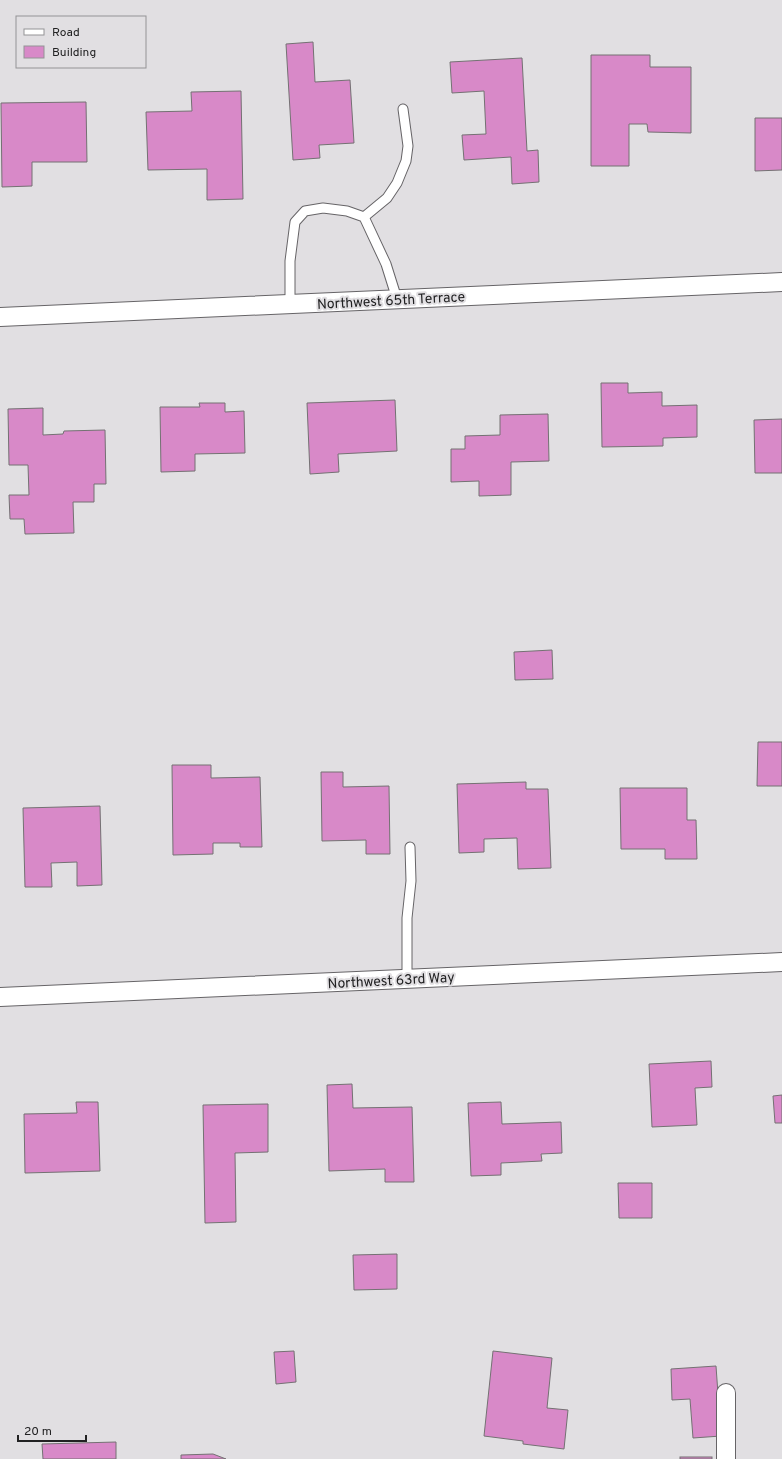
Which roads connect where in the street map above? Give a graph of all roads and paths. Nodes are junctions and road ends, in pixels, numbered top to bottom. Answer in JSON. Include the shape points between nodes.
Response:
{"nodes":[{"id":1,"x":403,"y":109,"type":"dead end"},
{"id":2,"x":364,"y":217,"type":"junction"},
{"id":3,"x":782,"y":282,"type":"edge"},
{"id":4,"x":397,"y":299,"type":"junction"},
{"id":5,"x":290,"y":304,"type":"junction"},
{"id":6,"x":0,"y":317,"type":"edge"},
{"id":7,"x":410,"y":847,"type":"dead end"},
{"id":8,"x":782,"y":962,"type":"edge"},
{"id":9,"x":407,"y":979,"type":"junction"},
{"id":10,"x":0,"y":997,"type":"edge"},
{"id":11,"x":726,"y":1393,"type":"dead end"},
{"id":12,"x":726,"y":1459,"type":"edge"}],
"edges":[{"from":1,"to":2,"type":"lane","via":[[408,146],[406,161],[397,183],[387,198]]},
{"from":2,"to":4,"type":"lane","via":[[386,264]]},
{"from":2,"to":5,"type":"lane","via":[[347,211],[323,208],[305,211],[295,222],[290,261]]},
{"from":3,"to":4,"type":"street","name":"Northwest 65th Terrace"},
{"from":4,"to":5,"type":"street","name":"Northwest 65th Terrace"},
{"from":5,"to":6,"type":"street","name":"Northwest 65th Terrace"},
{"from":7,"to":9,"type":"lane"},
{"from":8,"to":9,"type":"street","name":"Northwest 63rd Way"},
{"from":9,"to":10,"type":"street","name":"Northwest 63rd Way"},
{"from":11,"to":12,"type":"street"}]}
